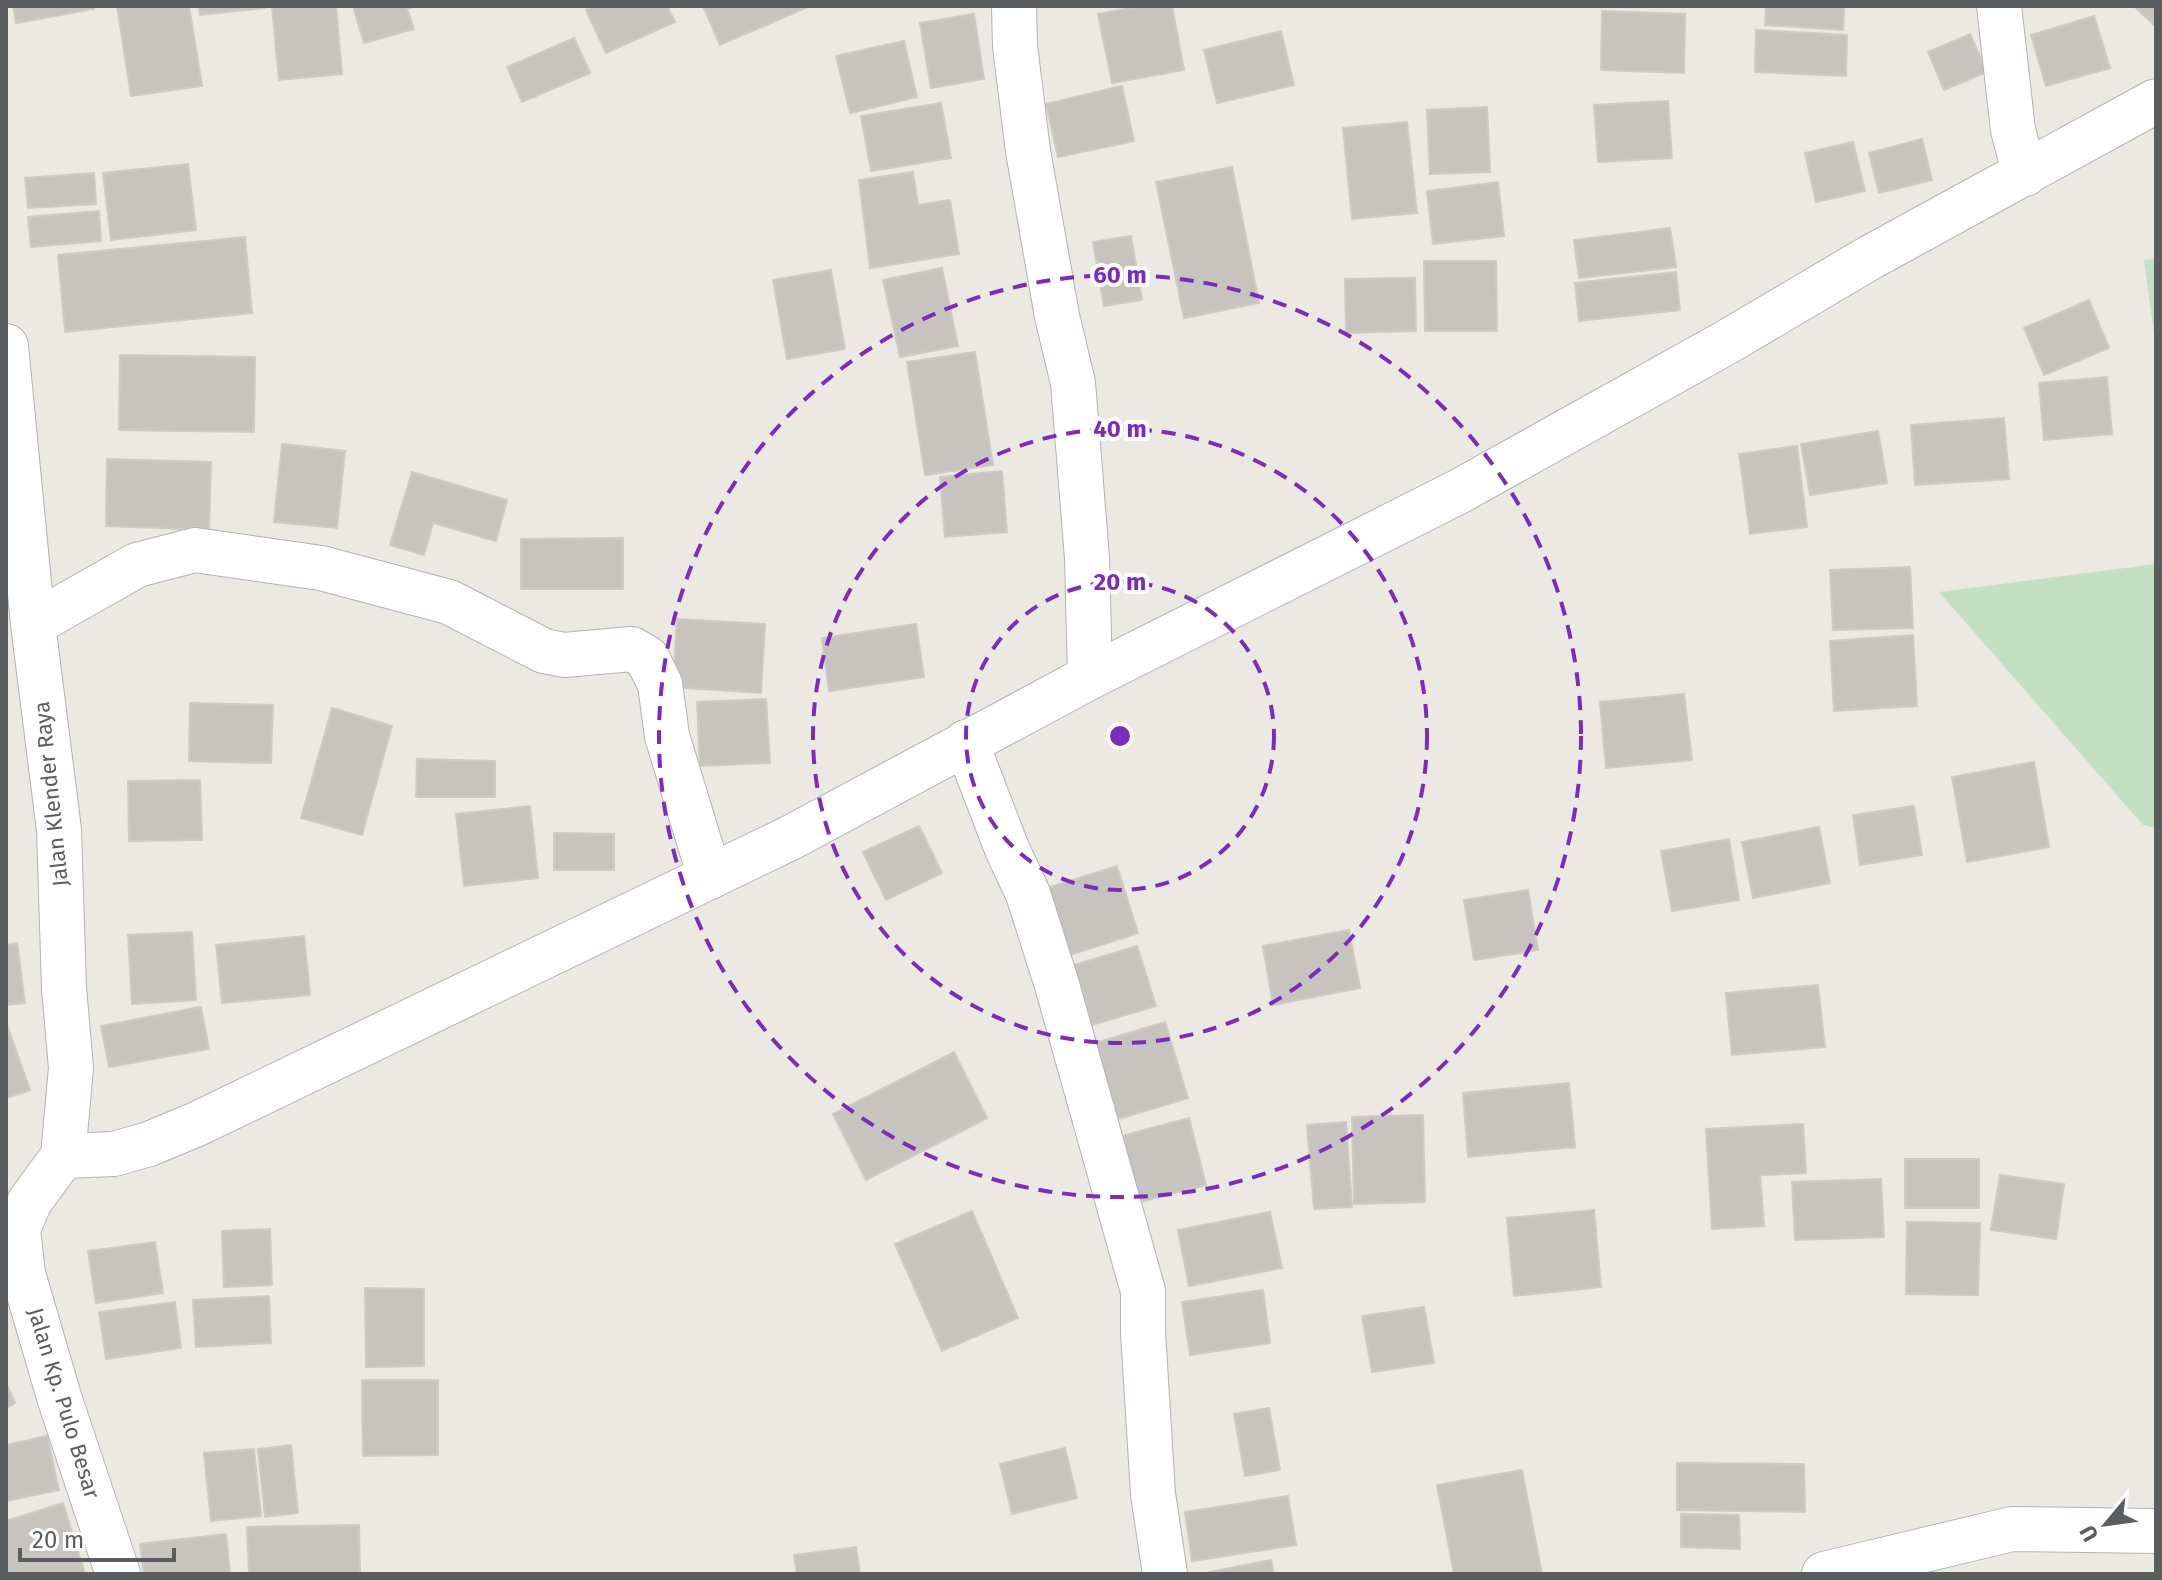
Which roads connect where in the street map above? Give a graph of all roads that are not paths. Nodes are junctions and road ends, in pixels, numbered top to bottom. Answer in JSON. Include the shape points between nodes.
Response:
{"nodes":[{"id":1,"x":1014,"y":6,"type":"edge"},
{"id":2,"x":1999,"y":6,"type":"edge"},
{"id":3,"x":2156,"y":101,"type":"edge"},
{"id":4,"x":2025,"y":174,"type":"junction"},
{"id":5,"x":6,"y":346,"type":"edge"},
{"id":6,"x":33,"y":624,"type":"junction"},
{"id":7,"x":1090,"y":677,"type":"junction"},
{"id":8,"x":966,"y":742,"type":"junction"},
{"id":9,"x":710,"y":877,"type":"junction"},
{"id":10,"x":63,"y":1156,"type":"junction"},
{"id":11,"x":12,"y":1231,"type":"edge"},
{"id":12,"x":2156,"y":1531,"type":"edge"},
{"id":13,"x":118,"y":1574,"type":"edge"},
{"id":14,"x":1165,"y":1574,"type":"edge"},
{"id":15,"x":1824,"y":1574,"type":"edge"}],
"edges":[{"from":1,"to":7,"type":"street","via":[[1028,151],[1073,383]]},
{"from":2,"to":4,"type":"street","via":[[2013,130]]},
{"from":3,"to":4,"type":"street"},
{"from":4,"to":7,"type":"street","via":[[1458,492]]},
{"from":5,"to":6,"type":"street","name":"Jalan Klender Raya"},
{"from":6,"to":9,"type":"street","via":[[137,565],[195,550],[321,568],[449,602],[544,651],[564,655],[632,649],[647,658],[660,684],[667,736]]},
{"from":6,"to":10,"type":"street","name":"Jalan Klender Raya","via":[[59,830],[71,1068]]},
{"from":7,"to":8,"type":"street"},
{"from":8,"to":9,"type":"street"},
{"from":8,"to":14,"type":"street","via":[[1028,894],[1143,1291],[1151,1468]]},
{"from":9,"to":10,"type":"street","via":[[197,1124],[114,1154]]},
{"from":10,"to":11,"type":"street"},
{"from":11,"to":13,"type":"street","name":"Jalan Kp. Pulo Besar","via":[[60,1400]]},
{"from":12,"to":15,"type":"street","via":[[2012,1529]]}]}
